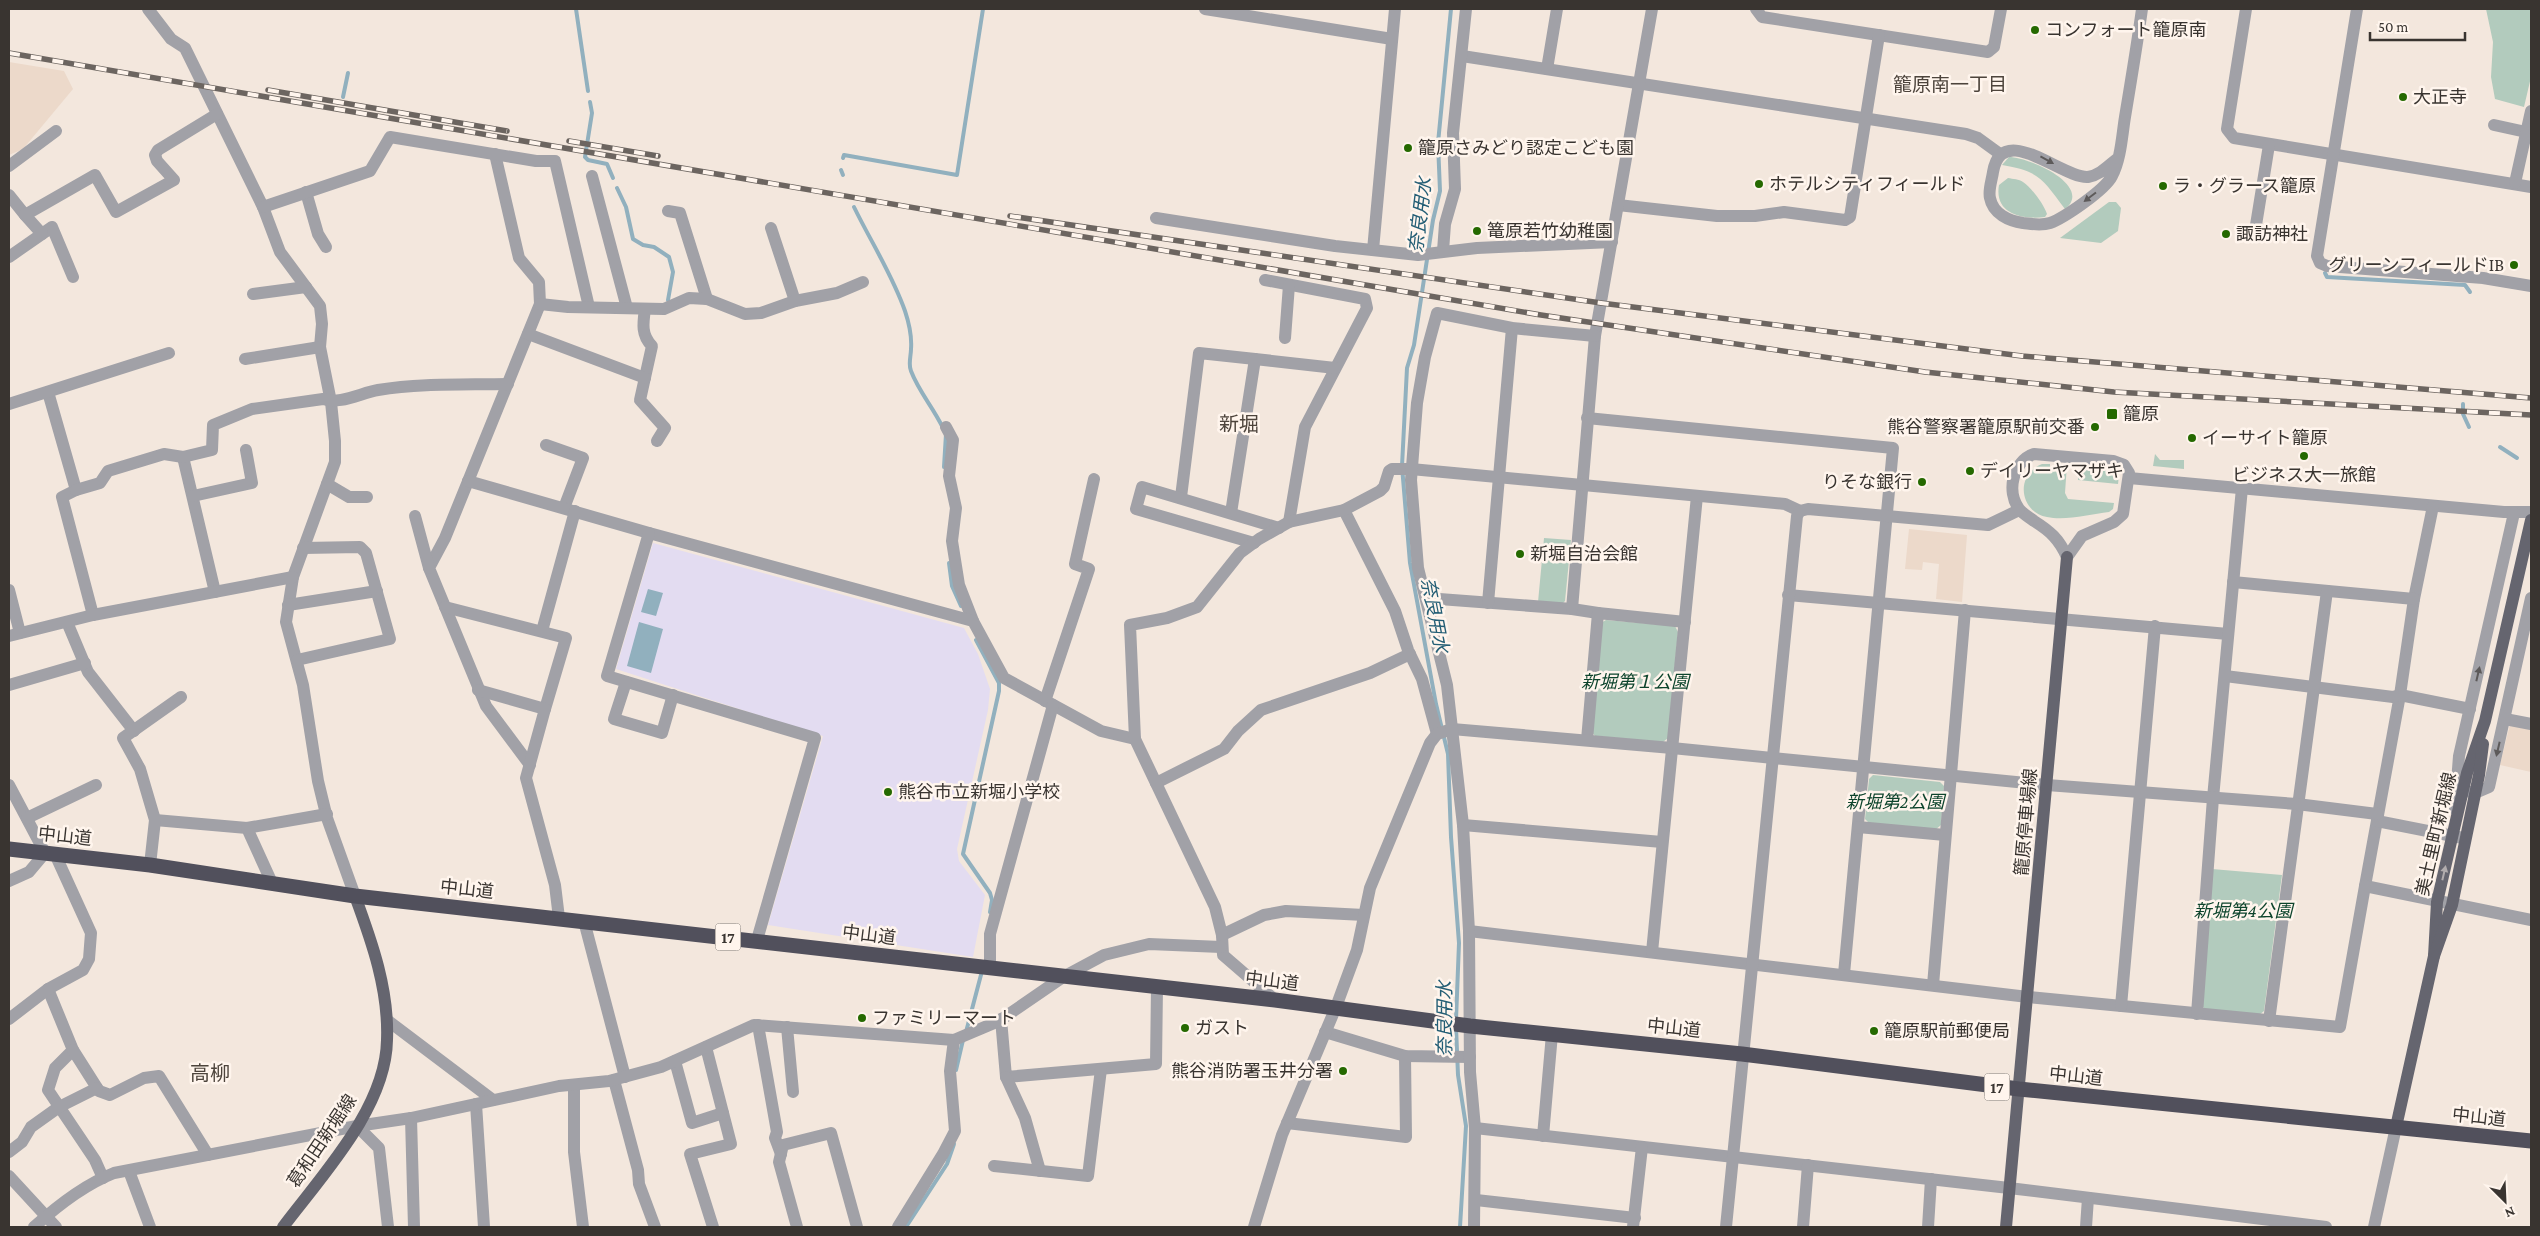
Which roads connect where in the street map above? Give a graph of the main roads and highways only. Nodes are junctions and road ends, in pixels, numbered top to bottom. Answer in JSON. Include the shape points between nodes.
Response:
{"nodes":[{"id":1,"x":2531,"y":520,"type":"edge"},
{"id":2,"x":2067,"y":557,"type":"road end"},
{"id":3,"x":2469,"y":792,"type":"junction"},
{"id":4,"x":9,"y":849,"type":"edge"},
{"id":5,"x":355,"y":896,"type":"junction"},
{"id":6,"x":2434,"y":956,"type":"junction"},
{"id":7,"x":2019,"y":1090,"type":"junction"},
{"id":8,"x":2396,"y":1127,"type":"junction"},
{"id":9,"x":2531,"y":1141,"type":"edge"},
{"id":10,"x":283,"y":1227,"type":"edge"},
{"id":11,"x":2006,"y":1227,"type":"edge"}],
"edges":[{"from":1,"to":3,"type":"main road","name":"美土里町新堀線"},
{"from":2,"to":7,"type":"main road","name":"籠原停車場線"},
{"from":3,"to":6,"type":"main road","name":"美土里町新堀線","via":[[2466,838],[2452,905]]},
{"from":6,"to":3,"type":"main road","name":"美土里町新堀線","one_way":true,"via":[[2437,902],[2452,836]]},
{"from":4,"to":5,"type":"highway","name":"中山道","number":"17","via":[[150,865]]},
{"from":5,"to":7,"type":"highway","name":"中山道","number":"17","via":[[1275,1000],[1447,1023],[1742,1054]]},
{"from":5,"to":10,"type":"main road","name":"葛和田新堀線","via":[[377,963],[388,1042],[379,1083],[357,1126]]},
{"from":6,"to":8,"type":"main road","name":"美土里町新堀線"},
{"from":7,"to":8,"type":"highway","name":"中山道","number":"17"},
{"from":7,"to":11,"type":"main road","name":"籠原停車場線"},
{"from":8,"to":9,"type":"highway","name":"中山道","number":"17"}]}
